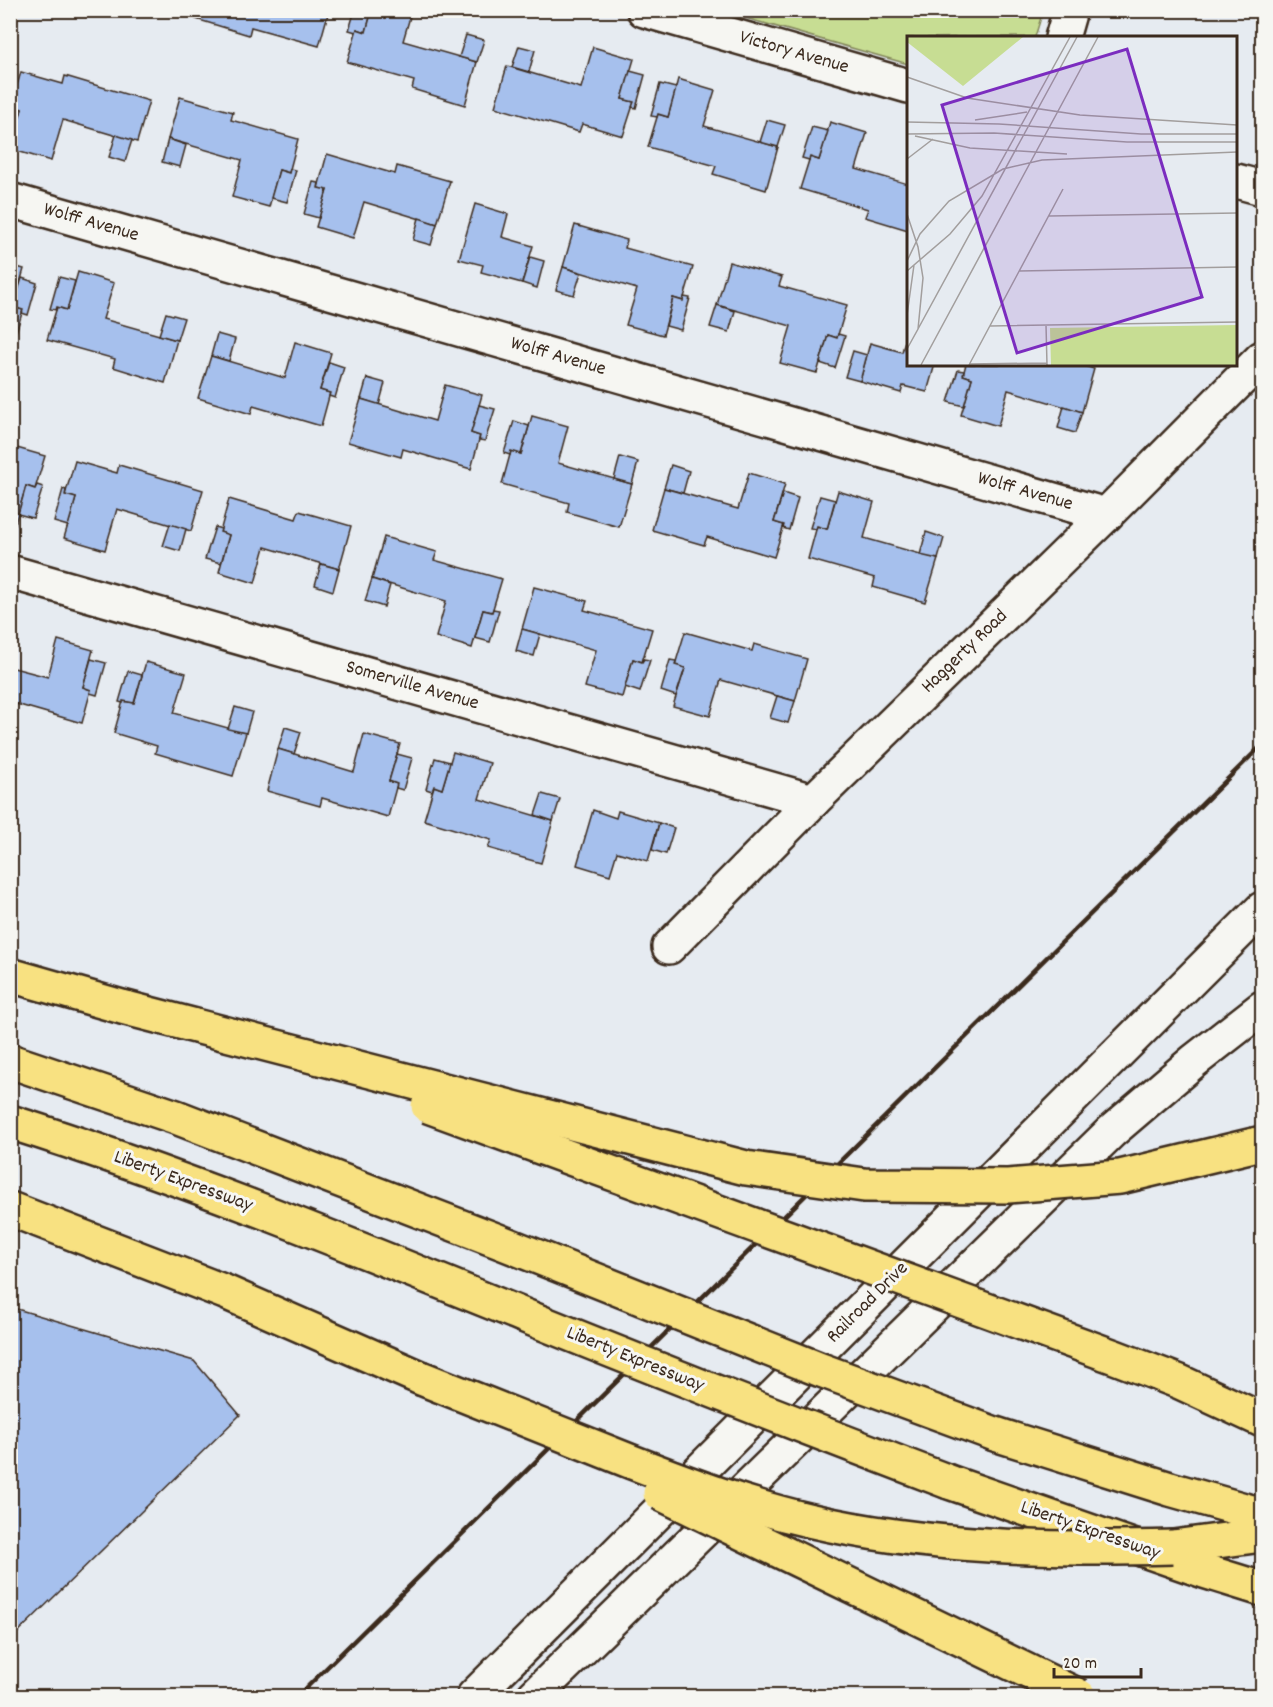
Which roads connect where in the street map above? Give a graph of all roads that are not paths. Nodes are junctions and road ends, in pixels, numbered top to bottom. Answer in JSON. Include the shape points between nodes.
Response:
{"nodes":[{"id":1,"x":645,"y":10,"type":"edge"},
{"id":2,"x":1070,"y":10,"type":"edge"},
{"id":3,"x":1063,"y":36,"type":"edge"},
{"id":4,"x":907,"y":85,"type":"edge"},
{"id":5,"x":1237,"y":181,"type":"edge"},
{"id":6,"x":1263,"y":189,"type":"edge"},
{"id":7,"x":10,"y":200,"type":"edge"},
{"id":8,"x":1263,"y":358,"type":"edge"},
{"id":9,"x":1106,"y":515,"type":"junction"},
{"id":10,"x":10,"y":572,"type":"edge"},
{"id":11,"x":813,"y":801,"type":"junction"},
{"id":12,"x":1263,"y":909,"type":"edge"},
{"id":13,"x":669,"y":947,"type":"dead end"},
{"id":14,"x":10,"y":975,"type":"edge"},
{"id":15,"x":122,"y":1007,"type":"junction"},
{"id":16,"x":1263,"y":1008,"type":"edge"},
{"id":17,"x":10,"y":1061,"type":"edge"},
{"id":18,"x":10,"y":1122,"type":"edge"},
{"id":19,"x":1263,"y":1143,"type":"edge"},
{"id":20,"x":10,"y":1209,"type":"edge"},
{"id":21,"x":421,"y":1378,"type":"junction"},
{"id":22,"x":1263,"y":1420,"type":"edge"},
{"id":23,"x":1263,"y":1515,"type":"edge"},
{"id":24,"x":1263,"y":1535,"type":"edge"},
{"id":25,"x":1263,"y":1589,"type":"edge"},
{"id":26,"x":474,"y":1696,"type":"edge"},
{"id":27,"x":534,"y":1696,"type":"edge"},
{"id":28,"x":1079,"y":1696,"type":"edge"}],
"edges":[{"from":1,"to":4,"type":"street","name":"Victory Avenue"},
{"from":2,"to":3,"type":"street"},
{"from":5,"to":6,"type":"street"},
{"from":7,"to":9,"type":"street","name":"Wolff Avenue"},
{"from":8,"to":9,"type":"street","name":"Haggerty Road"},
{"from":9,"to":11,"type":"street","name":"Haggerty Road"},
{"from":10,"to":11,"type":"street","name":"Somerville Avenue"},
{"from":11,"to":13,"type":"street","name":"Haggerty Road"},
{"from":12,"to":26,"type":"street","name":"Railroad Drive"},
{"from":14,"to":15,"type":"highway","bridge":true},
{"from":15,"to":19,"type":"highway","bridge":true,"via":[[746,1168],[864,1185],[1008,1186],[1120,1177]]},
{"from":15,"to":22,"type":"highway","bridge":true,"via":[[439,1110],[1125,1361]]},
{"from":16,"to":27,"type":"street","via":[[1112,1131]]},
{"from":17,"to":23,"type":"highway","bridge":true,"via":[[240,1141],[821,1370],[995,1434]]},
{"from":18,"to":25,"type":"highway","name":"Liberty Expressway","bridge":true,"via":[[313,1230],[948,1482]]},
{"from":20,"to":21,"type":"highway","via":[[225,1292]]},
{"from":21,"to":24,"type":"highway","bridge":true,"via":[[716,1494],[807,1520],[893,1536],[987,1546],[1075,1549],[1173,1548]]},
{"from":21,"to":28,"type":"highway","bridge":true}]}
